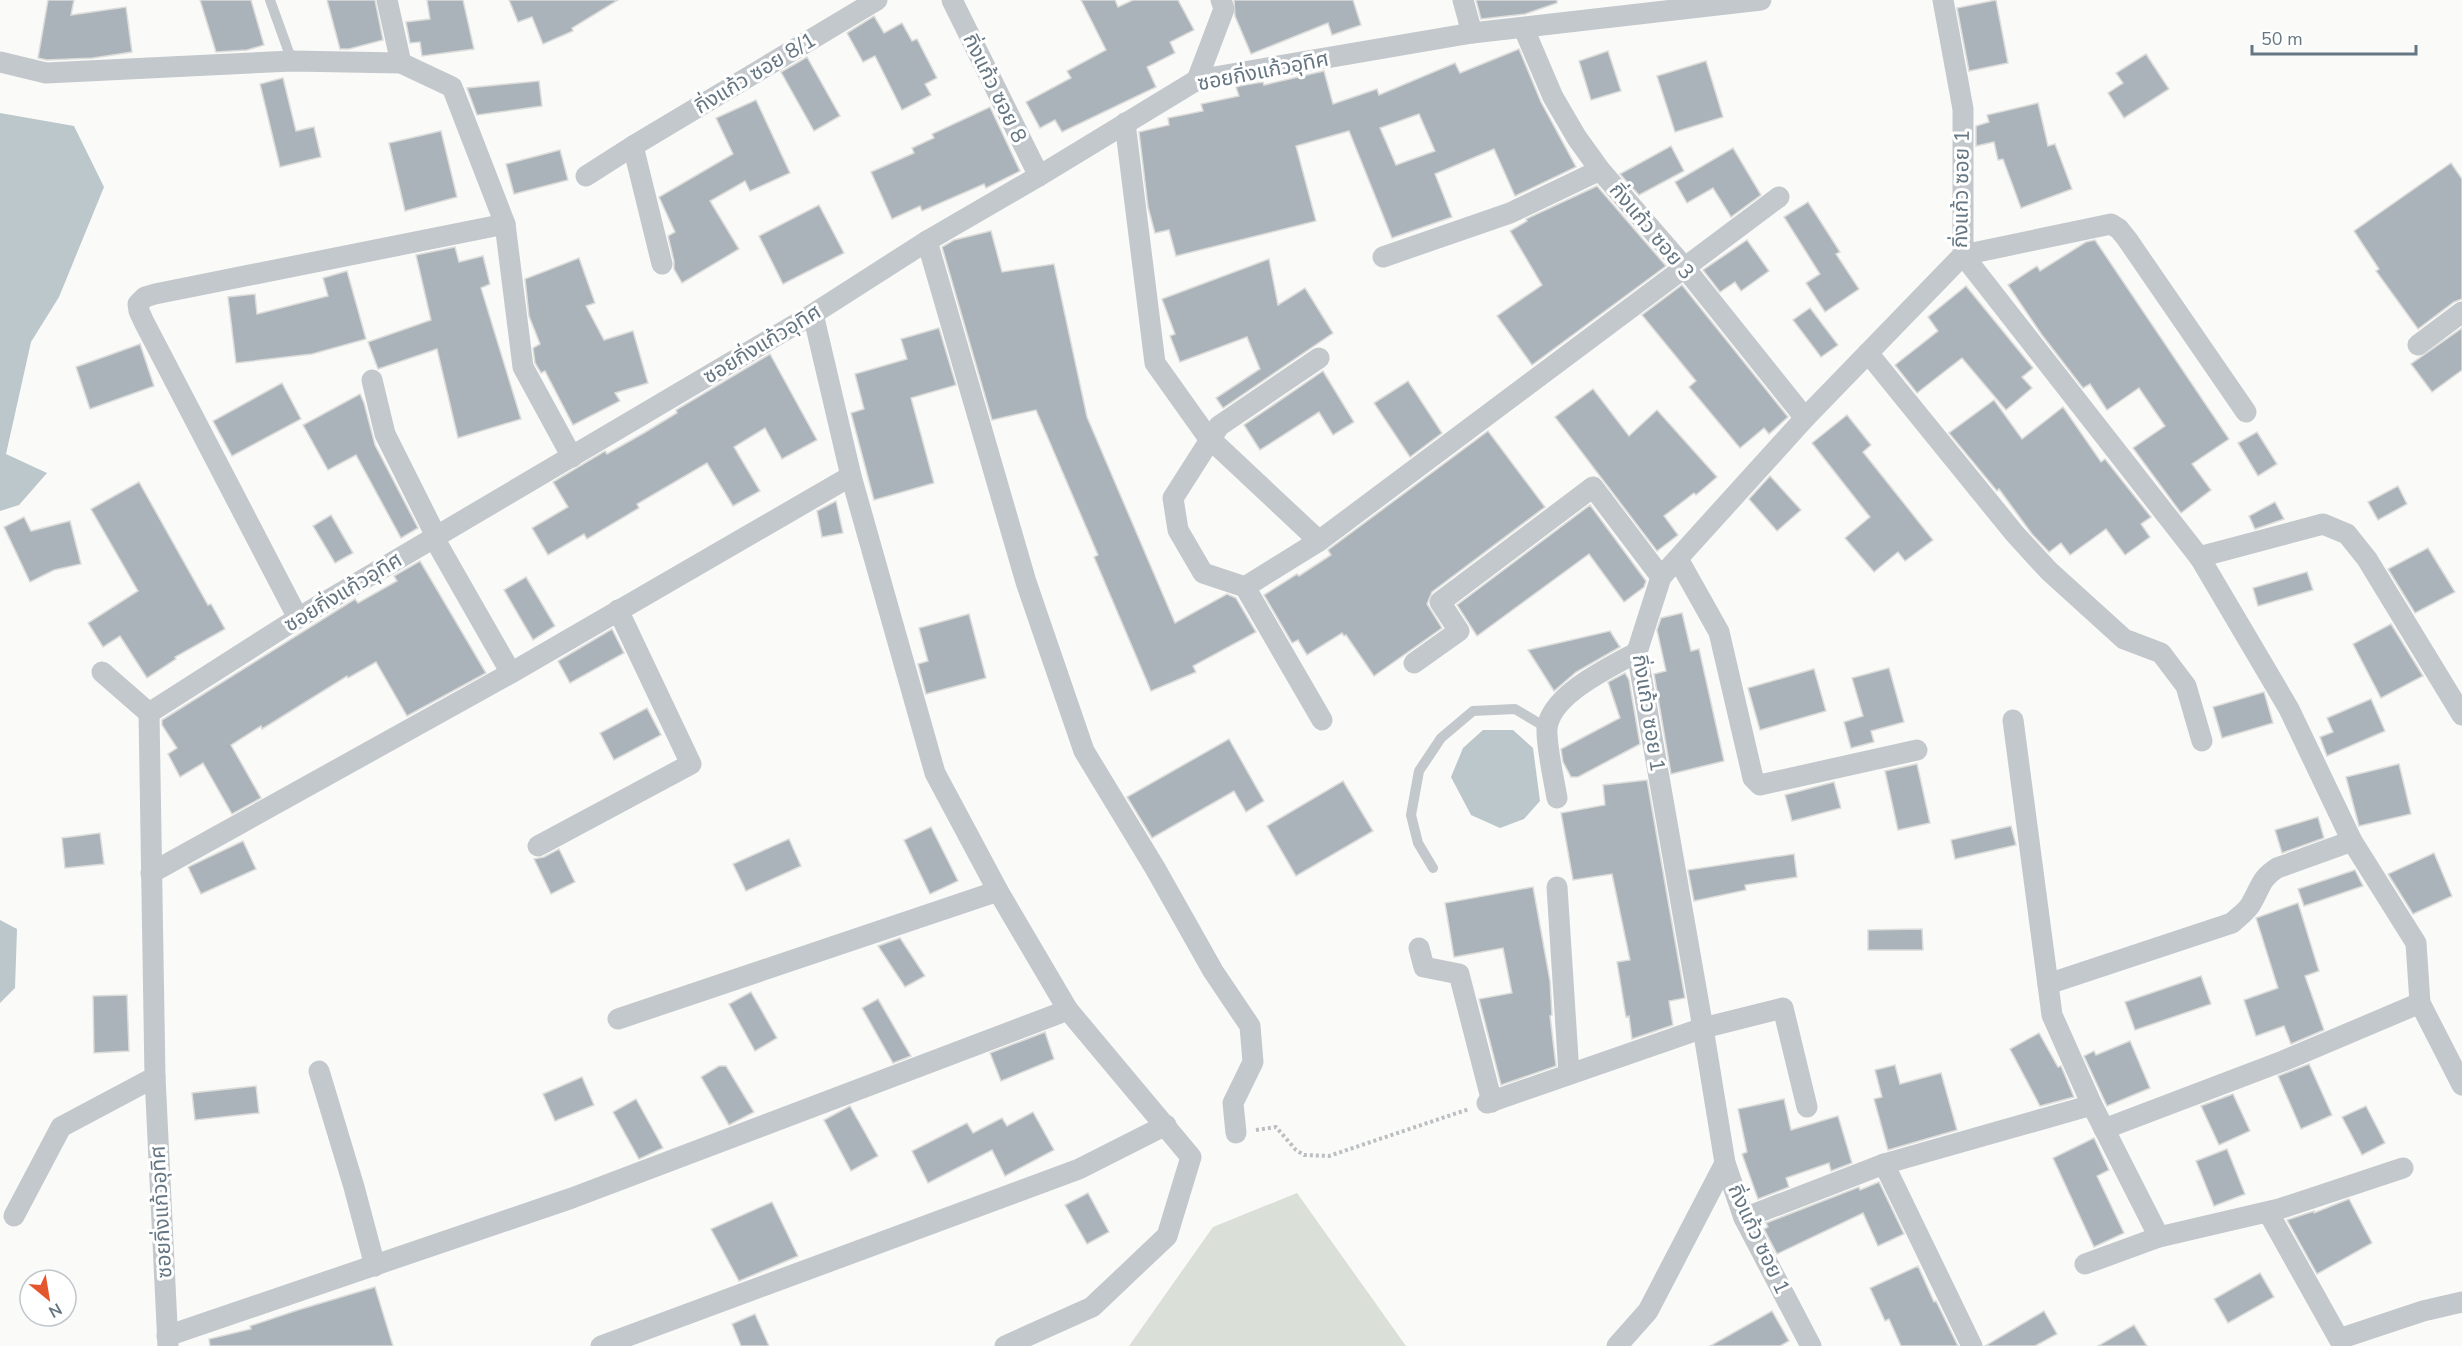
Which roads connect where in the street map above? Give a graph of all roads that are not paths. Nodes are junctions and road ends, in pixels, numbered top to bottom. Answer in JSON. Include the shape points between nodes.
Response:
{"nodes":[{"id":1,"x":270,"y":0,"type":"edge"},
{"id":2,"x":387,"y":0,"type":"edge"},
{"id":3,"x":877,"y":0,"type":"edge"},
{"id":4,"x":951,"y":0,"type":"edge"},
{"id":5,"x":1221,"y":0,"type":"edge"},
{"id":6,"x":1463,"y":0,"type":"edge"},
{"id":7,"x":1761,"y":0,"type":"edge"},
{"id":8,"x":1943,"y":0,"type":"edge"},
{"id":9,"x":1524,"y":29,"type":"junction"},
{"id":10,"x":1472,"y":33,"type":"junction"},
{"id":11,"x":292,"y":61,"type":"junction"},
{"id":12,"x":0,"y":62,"type":"edge"},
{"id":13,"x":401,"y":63,"type":"junction"},
{"id":14,"x":1197,"y":80,"type":"junction"},
{"id":15,"x":1125,"y":123,"type":"junction"},
{"id":16,"x":633,"y":146,"type":"junction"},
{"id":17,"x":1600,"y":170,"type":"junction"},
{"id":18,"x":586,"y":176,"type":"dead end"},
{"id":19,"x":1039,"y":176,"type":"junction"},
{"id":20,"x":1779,"y":198,"type":"dead end"},
{"id":21,"x":505,"y":224,"type":"junction"},
{"id":22,"x":927,"y":241,"type":"junction"},
{"id":23,"x":1963,"y":255,"type":"junction"},
{"id":24,"x":1383,"y":257,"type":"dead end"},
{"id":25,"x":662,"y":264,"type":"dead end"},
{"id":26,"x":1684,"y":268,"type":"junction"},
{"id":27,"x":2462,"y":312,"type":"edge"},
{"id":28,"x":813,"y":314,"type":"junction"},
{"id":29,"x":2418,"y":345,"type":"dead end"},
{"id":30,"x":1868,"y":353,"type":"junction"},
{"id":31,"x":1319,"y":358,"type":"dead end"},
{"id":32,"x":372,"y":380,"type":"dead end"},
{"id":33,"x":2246,"y":412,"type":"dead end"},
{"id":34,"x":1805,"y":418,"type":"junction"},
{"id":35,"x":1211,"y":439,"type":"junction"},
{"id":36,"x":572,"y":457,"type":"junction"},
{"id":37,"x":851,"y":476,"type":"junction"},
{"id":38,"x":435,"y":537,"type":"junction"},
{"id":39,"x":1318,"y":541,"type":"junction"},
{"id":40,"x":2199,"y":557,"type":"junction"},
{"id":41,"x":1678,"y":560,"type":"junction"},
{"id":42,"x":1660,"y":577,"type":"junction"},
{"id":43,"x":1245,"y":586,"type":"junction"},
{"id":44,"x":618,"y":610,"type":"junction"},
{"id":45,"x":298,"y":618,"type":"junction"},
{"id":46,"x":1637,"y":652,"type":"junction"},
{"id":47,"x":1414,"y":663,"type":"dead end"},
{"id":48,"x":102,"y":672,"type":"dead end"},
{"id":49,"x":511,"y":673,"type":"junction"},
{"id":50,"x":149,"y":713,"type":"junction"},
{"id":51,"x":2462,"y":715,"type":"edge"},
{"id":52,"x":1322,"y":720,"type":"dead end"},
{"id":53,"x":2013,"y":720,"type":"dead end"},
{"id":54,"x":1547,"y":728,"type":"junction"},
{"id":55,"x":2202,"y":741,"type":"dead end"},
{"id":56,"x":1917,"y":750,"type":"dead end"},
{"id":57,"x":1557,"y":798,"type":"dead end"},
{"id":58,"x":2352,"y":841,"type":"junction"},
{"id":59,"x":538,"y":846,"type":"dead end"},
{"id":60,"x":1433,"y":868,"type":"dead end"},
{"id":61,"x":151,"y":873,"type":"junction"},
{"id":62,"x":1557,"y":887,"type":"dead end"},
{"id":63,"x":998,"y":891,"type":"junction"},
{"id":64,"x":1419,"y":948,"type":"dead end"},
{"id":65,"x":2048,"y":984,"type":"junction"},
{"id":66,"x":2420,"y":1003,"type":"junction"},
{"id":67,"x":1068,"y":1010,"type":"junction"},
{"id":68,"x":618,"y":1019,"type":"dead end"},
{"id":69,"x":1703,"y":1028,"type":"junction"},
{"id":70,"x":319,"y":1071,"type":"dead end"},
{"id":71,"x":1569,"y":1074,"type":"junction"},
{"id":72,"x":155,"y":1077,"type":"junction"},
{"id":73,"x":2462,"y":1085,"type":"edge"},
{"id":74,"x":2092,"y":1105,"type":"junction"},
{"id":75,"x":1807,"y":1107,"type":"dead end"},
{"id":76,"x":1166,"y":1125,"type":"junction"},
{"id":77,"x":2104,"y":1130,"type":"junction"},
{"id":78,"x":1236,"y":1133,"type":"road end"},
{"id":79,"x":1725,"y":1163,"type":"junction"},
{"id":80,"x":1884,"y":1164,"type":"junction"},
{"id":81,"x":2403,"y":1168,"type":"dead end"},
{"id":82,"x":2268,"y":1212,"type":"junction"},
{"id":83,"x":14,"y":1216,"type":"dead end"},
{"id":84,"x":1744,"y":1218,"type":"junction"},
{"id":85,"x":2159,"y":1237,"type":"junction"},
{"id":86,"x":2085,"y":1264,"type":"dead end"},
{"id":87,"x":375,"y":1266,"type":"junction"},
{"id":88,"x":2462,"y":1302,"type":"edge"},
{"id":89,"x":167,"y":1341,"type":"edge"},
{"id":90,"x":601,"y":1346,"type":"edge"},
{"id":91,"x":1005,"y":1346,"type":"edge"},
{"id":92,"x":1617,"y":1346,"type":"edge"},
{"id":93,"x":1811,"y":1346,"type":"edge"},
{"id":94,"x":1972,"y":1346,"type":"edge"}],
"edges":[{"from":1,"to":11,"type":"lane"},
{"from":2,"to":13,"type":"street"},
{"from":3,"to":16,"type":"street","name":"กิ่งแก้ว ซอย 8/1"},
{"from":4,"to":19,"type":"street","name":"กิ่งแก้ว ซอย 8"},
{"from":5,"to":14,"type":"street","via":[[1224,9]]},
{"from":6,"to":10,"type":"street"},
{"from":7,"to":9,"type":"street","name":"ซอยกิ่งแก้วอุทิศ"},
{"from":8,"to":23,"type":"street","name":"กิ่งแก้ว ซอย 1","via":[[1963,109]]},
{"from":9,"to":10,"type":"street","name":"ซอยกิ่งแก้วอุทิศ"},
{"from":9,"to":17,"type":"street","name":"กิ่งแก้ว ซอย 3","via":[[1553,98]]},
{"from":10,"to":14,"type":"street","name":"ซอยกิ่งแก้วอุทิศ"},
{"from":11,"to":12,"type":"street","via":[[46,74]]},
{"from":11,"to":13,"type":"street"},
{"from":13,"to":21,"type":"street","via":[[452,87]]},
{"from":14,"to":15,"type":"street","name":"ซอยกิ่งแก้วอุทิศ"},
{"from":15,"to":19,"type":"street","name":"ซอยกิ่งแก้วอุทิศ"},
{"from":15,"to":35,"type":"street","via":[[1155,363]]},
{"from":16,"to":18,"type":"street","name":"กิ่งแก้ว ซอย 8/1"},
{"from":16,"to":25,"type":"street"},
{"from":17,"to":24,"type":"street","via":[[1510,213]]},
{"from":17,"to":26,"type":"street","name":"กิ่งแก้ว ซอย 3"},
{"from":19,"to":22,"type":"street","name":"ซอยกิ่งแก้วอุทิศ"},
{"from":20,"to":26,"type":"street"},
{"from":21,"to":36,"type":"street","via":[[523,367]]},
{"from":21,"to":45,"type":"street","via":[[154,294],[138,304]]},
{"from":22,"to":28,"type":"street","name":"ซอยกิ่งแก้วอุทิศ"},
{"from":22,"to":78,"type":"street","via":[[1026,582],[1084,752],[1212,971],[1250,1026],[1253,1062],[1233,1103]]},
{"from":23,"to":30,"type":"street","name":"กิ่งแก้ว ซอย 1"},
{"from":23,"to":33,"type":"street","via":[[2111,224],[2127,239]]},
{"from":23,"to":40,"type":"street"},
{"from":26,"to":34,"type":"street","name":"กิ่งแก้ว ซอย 3"},
{"from":26,"to":39,"type":"street"},
{"from":27,"to":29,"type":"street"},
{"from":28,"to":36,"type":"street","name":"ซอยกิ่งแก้วอุทิศ"},
{"from":28,"to":37,"type":"street"},
{"from":30,"to":34,"type":"street","name":"กิ่งแก้ว ซอย 1"},
{"from":30,"to":55,"type":"street","via":[[2049,571],[2124,639],[2161,653],[2186,686]]},
{"from":31,"to":35,"type":"street","via":[[1219,426]]},
{"from":32,"to":38,"type":"street","via":[[385,434]]},
{"from":34,"to":41,"type":"street","name":"กิ่งแก้ว ซอย 1"},
{"from":35,"to":39,"type":"street"},
{"from":35,"to":43,"type":"street","via":[[1173,498],[1178,530],[1203,573]]},
{"from":36,"to":38,"type":"street","name":"ซอยกิ่งแก้วอุทิศ"},
{"from":37,"to":44,"type":"street"},
{"from":37,"to":63,"type":"street","via":[[935,773]]},
{"from":38,"to":45,"type":"street","name":"ซอยกิ่งแก้วอุทิศ"},
{"from":38,"to":49,"type":"street"},
{"from":39,"to":43,"type":"street"},
{"from":40,"to":51,"type":"street","via":[[2323,524],[2347,534],[2367,558]]},
{"from":40,"to":58,"type":"street","via":[[2289,709]]},
{"from":41,"to":42,"type":"street","name":"กิ่งแก้ว ซอย 1"},
{"from":41,"to":56,"type":"street","via":[[1719,632],[1753,778],[1760,785]]},
{"from":42,"to":46,"type":"street","name":"กิ่งแก้ว ซอย 1"},
{"from":42,"to":47,"type":"street","via":[[1593,486],[1440,602],[1459,632]]},
{"from":43,"to":52,"type":"street"},
{"from":44,"to":49,"type":"street"},
{"from":44,"to":59,"type":"street","via":[[691,764]]},
{"from":45,"to":50,"type":"street","name":"ซอยกิ่งแก้วอุทิศ"},
{"from":46,"to":54,"type":"street","via":[[1573,690],[1556,708]]},
{"from":46,"to":69,"type":"street","name":"กิ่งแก้ว ซอย 1"},
{"from":48,"to":50,"type":"street"},
{"from":49,"to":61,"type":"street"},
{"from":50,"to":61,"type":"street","name":"ซอยกิ่งแก้วอุทิศ"},
{"from":53,"to":65,"type":"street"},
{"from":54,"to":57,"type":"street"},
{"from":54,"to":60,"type":"lane","via":[[1515,709],[1473,711],[1441,738],[1419,771],[1411,815],[1418,843]]},
{"from":58,"to":65,"type":"street","via":[[2268,874],[2247,909],[2232,922]]},
{"from":58,"to":66,"type":"street","via":[[2416,942]]},
{"from":61,"to":72,"type":"street","name":"ซอยกิ่งแก้วอุทิศ"},
{"from":62,"to":71,"type":"street"},
{"from":63,"to":67,"type":"street"},
{"from":63,"to":68,"type":"street"},
{"from":64,"to":71,"type":"street","via":[[1424,967],[1459,974],[1490,1102]]},
{"from":65,"to":74,"type":"street","via":[[2052,1015]]},
{"from":66,"to":73,"type":"street"},
{"from":66,"to":77,"type":"street"},
{"from":67,"to":76,"type":"street"},
{"from":67,"to":87,"type":"street","via":[[583,1194]]},
{"from":69,"to":71,"type":"street"},
{"from":69,"to":75,"type":"street","via":[[1783,1008]]},
{"from":69,"to":79,"type":"street","name":"กิ่งแก้ว ซอย 1"},
{"from":70,"to":87,"type":"street"},
{"from":72,"to":83,"type":"street","via":[[61,1127]]},
{"from":72,"to":89,"type":"street","name":"ซอยกิ่งแก้วอุทิศ"},
{"from":74,"to":77,"type":"street"},
{"from":74,"to":80,"type":"street"},
{"from":76,"to":90,"type":"street","via":[[1079,1169]]},
{"from":76,"to":91,"type":"street","via":[[1191,1157],[1167,1236],[1092,1307]]},
{"from":77,"to":85,"type":"street"},
{"from":79,"to":84,"type":"street","name":"กิ่งแก้ว ซอย 1"},
{"from":79,"to":92,"type":"street","via":[[1648,1311]]},
{"from":80,"to":84,"type":"street"},
{"from":80,"to":94,"type":"street"},
{"from":81,"to":82,"type":"street"},
{"from":82,"to":85,"type":"street"},
{"from":82,"to":88,"type":"street","via":[[2339,1339]]},
{"from":84,"to":93,"type":"street","name":"กิ่งแก้ว ซอย 1"},
{"from":85,"to":86,"type":"street"},
{"from":87,"to":89,"type":"street"}]}
